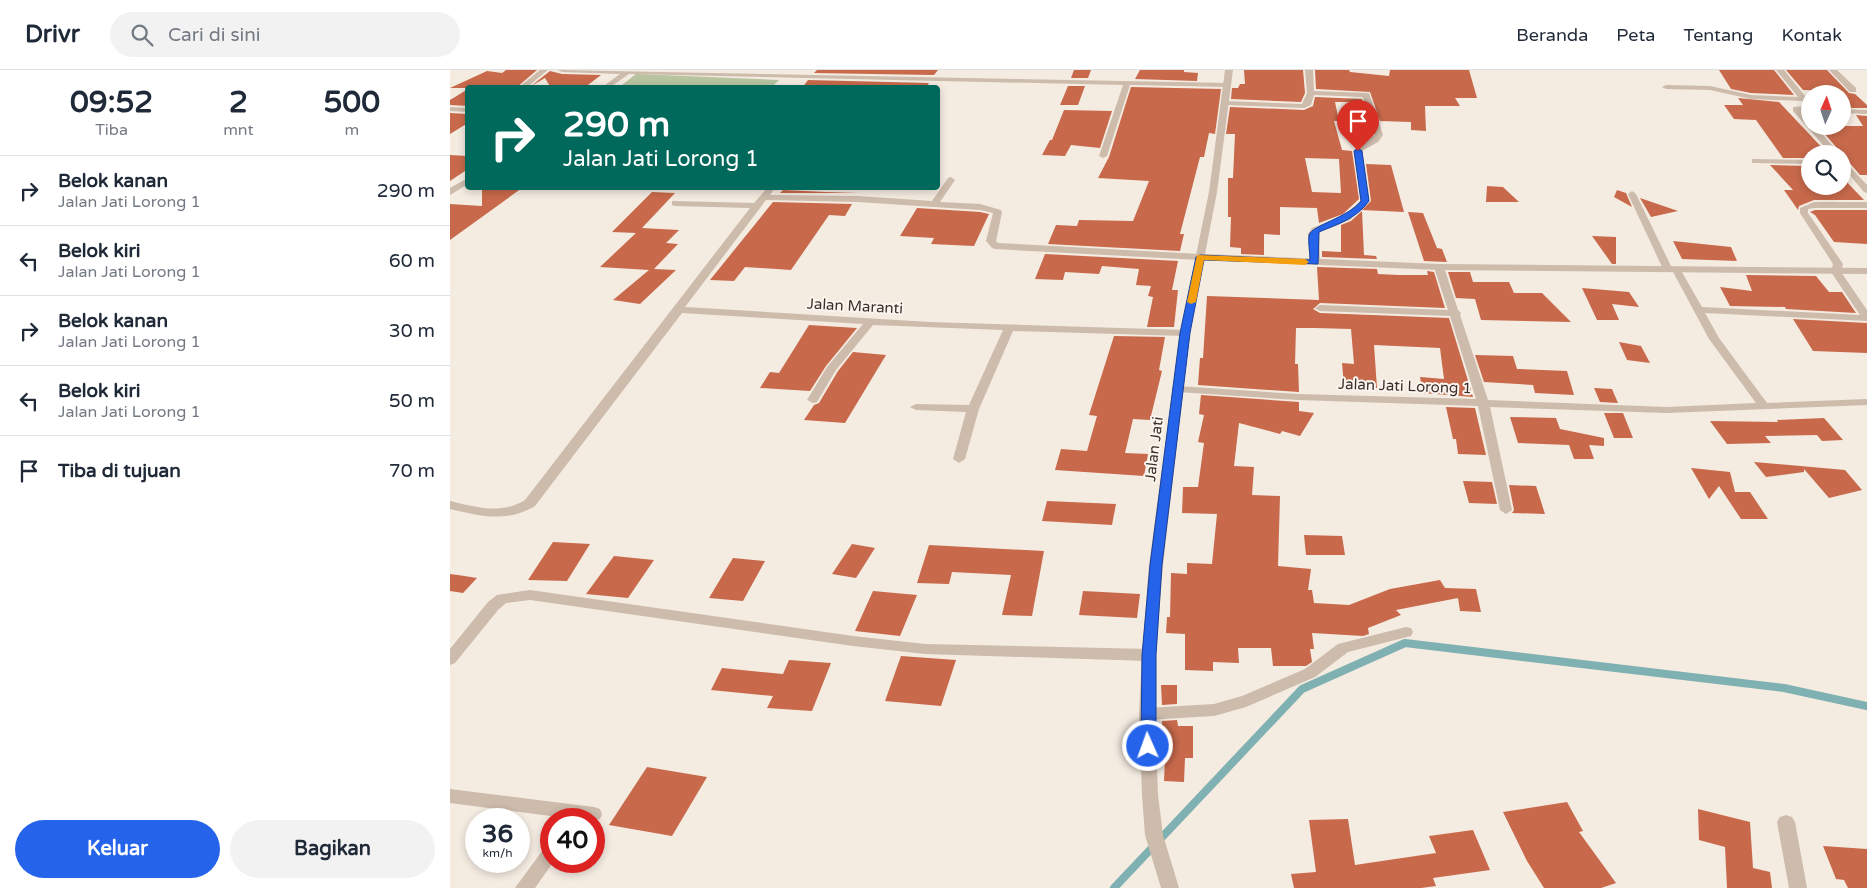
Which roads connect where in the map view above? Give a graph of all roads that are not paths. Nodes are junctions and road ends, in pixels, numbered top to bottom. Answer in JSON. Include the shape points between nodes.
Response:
{"nodes":[{"id":1,"x":544,"y":70,"type":"edge"},
{"id":2,"x":562,"y":70,"type":"edge"},
{"id":3,"x":869,"y":70,"type":"edge"},
{"id":4,"x":1229,"y":70,"type":"edge"},
{"id":5,"x":1309,"y":70,"type":"edge"},
{"id":6,"x":1780,"y":70,"type":"edge"},
{"id":7,"x":1833,"y":70,"type":"edge"},
{"id":8,"x":685,"y":71,"type":"edge"},
{"id":9,"x":627,"y":72,"type":"junction"},
{"id":10,"x":768,"y":72,"type":"edge"},
{"id":11,"x":862,"y":77,"type":"junction"},
{"id":12,"x":1127,"y":82,"type":"junction"},
{"id":13,"x":525,"y":85,"type":"edge"},
{"id":14,"x":608,"y":85,"type":"edge"},
{"id":15,"x":856,"y":85,"type":"edge"},
{"id":16,"x":1227,"y":86,"type":"junction"},
{"id":17,"x":1666,"y":87,"type":"dead end"},
{"id":18,"x":1853,"y":90,"type":"dead end"},
{"id":19,"x":1311,"y":93,"type":"junction"},
{"id":20,"x":1801,"y":96,"type":"edge"},
{"id":21,"x":1801,"y":99,"type":"edge"},
{"id":22,"x":1225,"y":103,"type":"junction"},
{"id":23,"x":1801,"y":108,"type":"edge"},
{"id":24,"x":450,"y":109,"type":"edge"},
{"id":25,"x":465,"y":110,"type":"edge"},
{"id":26,"x":1851,"y":111,"type":"edge"},
{"id":27,"x":1867,"y":112,"type":"edge"},
{"id":28,"x":1801,"y":115,"type":"edge"},
{"id":29,"x":1818,"y":135,"type":"edge"},
{"id":30,"x":1828,"y":145,"type":"edge"},
{"id":31,"x":1103,"y":156,"type":"dead end"},
{"id":32,"x":1755,"y":161,"type":"dead end"},
{"id":33,"x":1801,"y":162,"type":"edge"},
{"id":34,"x":1851,"y":169,"type":"edge"},
{"id":35,"x":1862,"y":179,"type":"edge"},
{"id":36,"x":951,"y":180,"type":"dead end"},
{"id":37,"x":465,"y":182,"type":"edge"},
{"id":38,"x":769,"y":190,"type":"edge"},
{"id":39,"x":865,"y":190,"type":"edge"},
{"id":40,"x":1867,"y":190,"type":"edge"},
{"id":41,"x":450,"y":192,"type":"edge"},
{"id":42,"x":1632,"y":194,"type":"dead end"},
{"id":43,"x":764,"y":197,"type":"junction"},
{"id":44,"x":858,"y":199,"type":"junction"},
{"id":45,"x":675,"y":203,"type":"dead end"},
{"id":46,"x":935,"y":203,"type":"junction"},
{"id":47,"x":1867,"y":205,"type":"edge"},
{"id":48,"x":757,"y":206,"type":"junction"},
{"id":49,"x":1200,"y":257,"type":"junction"},
{"id":50,"x":1315,"y":262,"type":"junction"},
{"id":51,"x":1439,"y":267,"type":"junction"},
{"id":52,"x":1672,"y":269,"type":"junction"},
{"id":53,"x":1867,"y":271,"type":"edge"},
{"id":54,"x":1836,"y":272,"type":"junction"},
{"id":55,"x":1320,"y":308,"type":"dead end"},
{"id":56,"x":679,"y":310,"type":"junction"},
{"id":57,"x":1697,"y":310,"type":"junction"},
{"id":58,"x":1456,"y":313,"type":"junction"},
{"id":59,"x":1867,"y":317,"type":"edge"},
{"id":60,"x":871,"y":322,"type":"junction"},
{"id":61,"x":1010,"y":326,"type":"junction"},
{"id":62,"x":1185,"y":333,"type":"junction"},
{"id":63,"x":1178,"y":389,"type":"junction"},
{"id":64,"x":813,"y":400,"type":"dead end"},
{"id":65,"x":1867,"y":402,"type":"edge"},
{"id":66,"x":1483,"y":404,"type":"junction"},
{"id":67,"x":1764,"y":406,"type":"junction"},
{"id":68,"x":916,"y":407,"type":"dead end"},
{"id":69,"x":972,"y":409,"type":"junction"},
{"id":70,"x":959,"y":459,"type":"dead end"},
{"id":71,"x":450,"y":505,"type":"edge"},
{"id":72,"x":1506,"y":510,"type":"dead end"},
{"id":73,"x":1406,"y":632,"type":"dead end"},
{"id":74,"x":1149,"y":655,"type":"junction"},
{"id":75,"x":450,"y":659,"type":"edge"},
{"id":76,"x":1148,"y":714,"type":"junction"},
{"id":77,"x":450,"y":796,"type":"edge"},
{"id":78,"x":540,"y":809,"type":"edge"},
{"id":79,"x":1786,"y":822,"type":"dead end"},
{"id":80,"x":540,"y":867,"type":"edge"},
{"id":81,"x":524,"y":888,"type":"edge"},
{"id":82,"x":1170,"y":888,"type":"edge"},
{"id":83,"x":1798,"y":888,"type":"edge"}],
"edges":[{"from":1,"to":13,"type":"street"},
{"from":2,"to":9,"type":"street"},
{"from":3,"to":11,"type":"street"},
{"from":4,"to":16,"type":"street","name":"Jalan Jati"},
{"from":5,"to":19,"type":"street"},
{"from":6,"to":20,"type":"street"},
{"from":7,"to":18,"type":"street"},
{"from":8,"to":9,"type":"street"},
{"from":8,"to":10,"type":"street"},
{"from":9,"to":14,"type":"street"},
{"from":10,"to":11,"type":"street"},
{"from":11,"to":12,"type":"street"},
{"from":11,"to":15,"type":"street"},
{"from":12,"to":16,"type":"street"},
{"from":12,"to":31,"type":"street"},
{"from":16,"to":22,"type":"street","name":"Jalan Jati"},
{"from":17,"to":21,"type":"street","via":[[1710,88],[1751,97]]},
{"from":19,"to":22,"type":"street","via":[[1304,106]]},
{"from":19,"to":50,"type":"street","via":[[1365,95],[1379,135],[1358,151],[1365,201],[1347,218],[1316,230],[1313,234]]},
{"from":22,"to":49,"type":"street","name":"Jalan Jati"},
{"from":23,"to":28,"type":"street","via":[[1796,109]]},
{"from":24,"to":25,"type":"street"},
{"from":26,"to":27,"type":"street"},
{"from":29,"to":30,"type":"street"},
{"from":32,"to":33,"type":"street"},
{"from":34,"to":35,"type":"street"},
{"from":35,"to":40,"type":"street"},
{"from":36,"to":46,"type":"street"},
{"from":37,"to":41,"type":"street"},
{"from":38,"to":43,"type":"street"},
{"from":39,"to":44,"type":"street"},
{"from":42,"to":52,"type":"street"},
{"from":43,"to":44,"type":"street"},
{"from":43,"to":48,"type":"street"},
{"from":44,"to":46,"type":"street"},
{"from":45,"to":48,"type":"street"},
{"from":46,"to":49,"type":"street","via":[[997,210],[991,242],[995,246]]},
{"from":47,"to":54,"type":"street","via":[[1814,205],[1804,208],[1838,264]]},
{"from":48,"to":56,"type":"street","via":[[680,304]]},
{"from":49,"to":50,"type":"street"},
{"from":49,"to":62,"type":"street","name":"Jalan Jati"},
{"from":50,"to":51,"type":"street"},
{"from":51,"to":52,"type":"street"},
{"from":51,"to":58,"type":"street","name":"Jalan Jati Lorong 1"},
{"from":52,"to":54,"type":"street"},
{"from":52,"to":57,"type":"street"},
{"from":53,"to":54,"type":"street"},
{"from":54,"to":59,"type":"street"},
{"from":55,"to":58,"type":"street"},
{"from":56,"to":60,"type":"street","name":"Jalan Maranti"},
{"from":56,"to":71,"type":"street","via":[[530,504],[508,515]]},
{"from":57,"to":59,"type":"street"},
{"from":57,"to":67,"type":"street","via":[[1714,339]]},
{"from":58,"to":66,"type":"street","name":"Jalan Jati Lorong 1"},
{"from":60,"to":61,"type":"street","name":"Jalan Maranti"},
{"from":60,"to":64,"type":"street","via":[[831,369]]},
{"from":61,"to":62,"type":"street","name":"Jalan Maranti"},
{"from":61,"to":69,"type":"street"},
{"from":62,"to":63,"type":"street","name":"Jalan Jati"},
{"from":63,"to":66,"type":"street","name":"Jalan Jati Lorong 1"},
{"from":63,"to":74,"type":"street","name":"Jalan Jati","via":[[1156,565]]},
{"from":65,"to":67,"type":"street"},
{"from":66,"to":67,"type":"street","via":[[1667,410]]},
{"from":66,"to":72,"type":"street"},
{"from":68,"to":69,"type":"street"},
{"from":69,"to":70,"type":"street"},
{"from":73,"to":76,"type":"street","via":[[1343,648],[1310,673],[1246,701],[1214,710]]},
{"from":74,"to":75,"type":"street","via":[[925,649],[530,595],[502,599],[493,606]]},
{"from":74,"to":76,"type":"street","name":"Jalan Jati"},
{"from":76,"to":82,"type":"street","name":"Jalan Jati","via":[[1154,835]]},
{"from":77,"to":78,"type":"street"},
{"from":79,"to":83,"type":"street"},
{"from":80,"to":81,"type":"street"}]}
